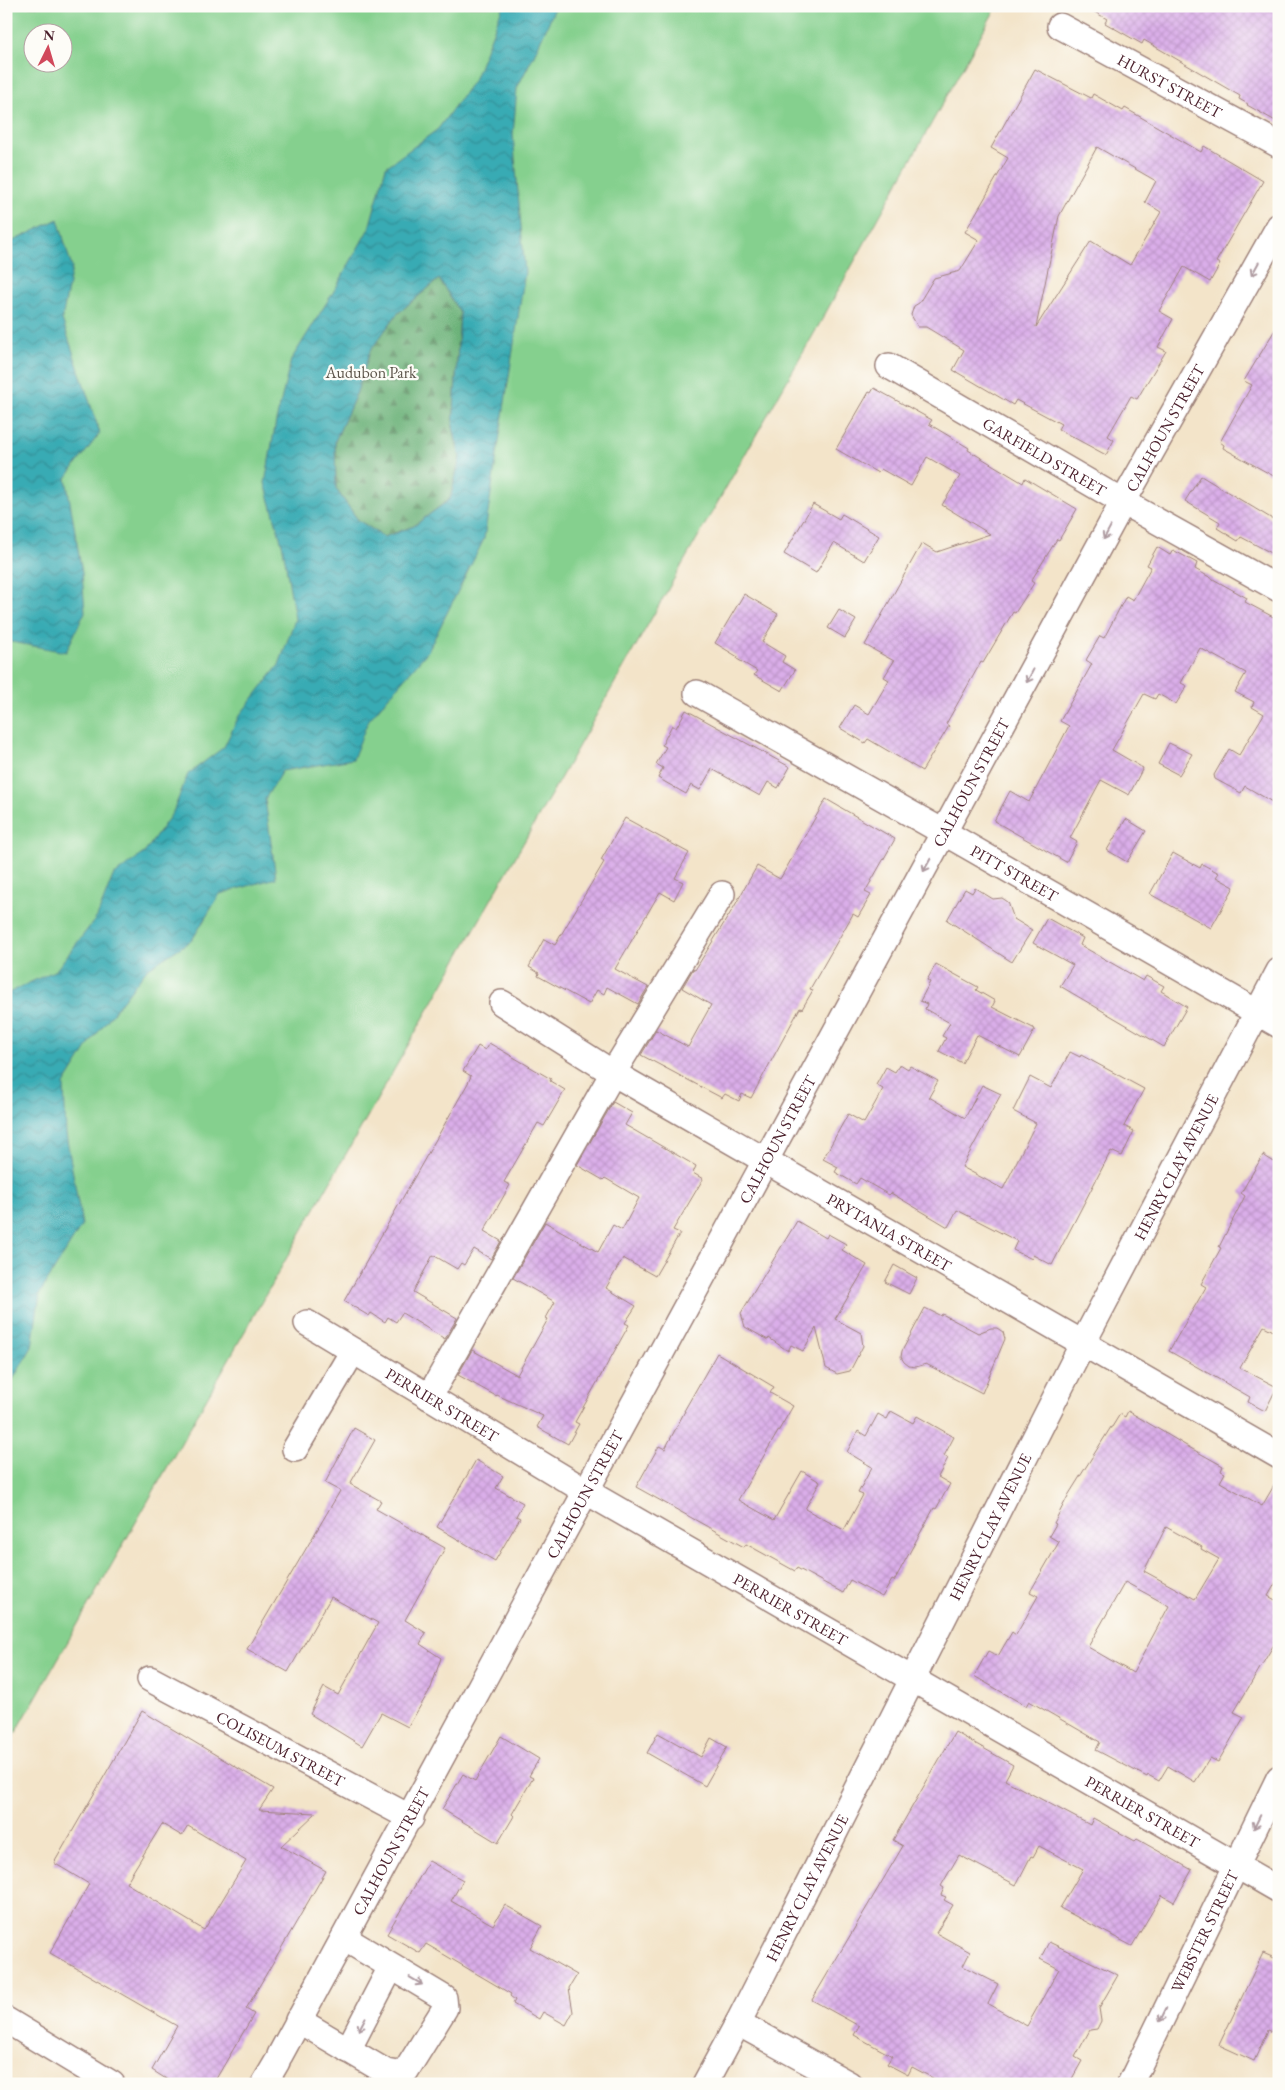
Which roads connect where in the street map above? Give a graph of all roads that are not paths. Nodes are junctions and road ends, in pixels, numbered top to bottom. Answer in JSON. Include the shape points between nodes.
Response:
{"nodes":[{"id":1,"x":1060,"y":26,"type":"dead end"},
{"id":2,"x":1279,"y":145,"type":"edge"},
{"id":3,"x":1279,"y":226,"type":"edge"},
{"id":4,"x":889,"y":366,"type":"dead end"},
{"id":5,"x":1123,"y":502,"type":"junction"},
{"id":6,"x":1279,"y":589,"type":"edge"},
{"id":7,"x":697,"y":693,"type":"dead end"},
{"id":8,"x":945,"y":833,"type":"junction"},
{"id":9,"x":722,"y":894,"type":"dead end"},
{"id":10,"x":1279,"y":971,"type":"edge"},
{"id":11,"x":502,"y":1003,"type":"dead end"},
{"id":12,"x":1257,"y":1013,"type":"junction"},
{"id":13,"x":1279,"y":1025,"type":"edge"},
{"id":14,"x":613,"y":1073,"type":"junction"},
{"id":15,"x":765,"y":1162,"type":"junction"},
{"id":16,"x":307,"y":1324,"type":"dead end"},
{"id":17,"x":1083,"y":1343,"type":"junction"},
{"id":18,"x":353,"y":1351,"type":"junction"},
{"id":19,"x":429,"y":1397,"type":"junction"},
{"id":20,"x":295,"y":1449,"type":"dead end"},
{"id":21,"x":1279,"y":1456,"type":"edge"},
{"id":22,"x":587,"y":1492,"type":"junction"},
{"id":23,"x":150,"y":1679,"type":"dead end"},
{"id":24,"x":910,"y":1680,"type":"junction"},
{"id":25,"x":1279,"y":1778,"type":"edge"},
{"id":26,"x":410,"y":1818,"type":"junction"},
{"id":27,"x":1235,"y":1866,"type":"junction"},
{"id":28,"x":1279,"y":1890,"type":"edge"},
{"id":29,"x":344,"y":1938,"type":"junction"},
{"id":30,"x":392,"y":1967,"type":"junction"},
{"id":31,"x":6,"y":2020,"type":"edge"},
{"id":32,"x":298,"y":2020,"type":"junction"},
{"id":33,"x":738,"y":2023,"type":"junction"},
{"id":34,"x":348,"y":2050,"type":"junction"},
{"id":35,"x":112,"y":2084,"type":"edge"},
{"id":36,"x":264,"y":2084,"type":"edge"},
{"id":37,"x":705,"y":2084,"type":"edge"},
{"id":38,"x":849,"y":2084,"type":"edge"},
{"id":39,"x":1130,"y":2084,"type":"edge"}],
"edges":[{"from":1,"to":2,"type":"street","name":"HURST STREET"},
{"from":3,"to":5,"type":"street","name":"CALHOUN STREET","one_way":true},
{"from":4,"to":5,"type":"street","name":"GARFIELD STREET"},
{"from":5,"to":6,"type":"street","name":"GARFIELD STREET"},
{"from":5,"to":8,"type":"street","name":"CALHOUN STREET","one_way":true},
{"from":7,"to":8,"type":"street","name":"PITT STREET"},
{"from":8,"to":12,"type":"street","name":"PITT STREET"},
{"from":8,"to":15,"type":"street","name":"CALHOUN STREET","one_way":true},
{"from":9,"to":14,"type":"street"},
{"from":10,"to":12,"type":"street","name":"HENRY CLAY AVENUE"},
{"from":11,"to":14,"type":"street","name":"PRYTANIA STREET"},
{"from":12,"to":13,"type":"street","name":"PITT STREET"},
{"from":12,"to":17,"type":"street","name":"HENRY CLAY AVENUE"},
{"from":14,"to":15,"type":"street","name":"PRYTANIA STREET"},
{"from":14,"to":19,"type":"street"},
{"from":15,"to":17,"type":"street","name":"PRYTANIA STREET"},
{"from":15,"to":22,"type":"street","name":"CALHOUN STREET"},
{"from":16,"to":18,"type":"street","name":"PERRIER STREET"},
{"from":17,"to":21,"type":"street","name":"PRYTANIA STREET"},
{"from":17,"to":24,"type":"street","name":"HENRY CLAY AVENUE"},
{"from":18,"to":19,"type":"street","name":"PERRIER STREET"},
{"from":18,"to":20,"type":"street"},
{"from":19,"to":22,"type":"street","name":"PERRIER STREET"},
{"from":22,"to":24,"type":"street","name":"PERRIER STREET"},
{"from":22,"to":26,"type":"street","name":"CALHOUN STREET"},
{"from":23,"to":26,"type":"street","name":"COLISEUM STREET"},
{"from":24,"to":27,"type":"street","name":"PERRIER STREET"},
{"from":24,"to":33,"type":"street","name":"HENRY CLAY AVENUE"},
{"from":25,"to":27,"type":"street","name":"WEBSTER STREET","one_way":true},
{"from":26,"to":29,"type":"street","name":"CALHOUN STREET"},
{"from":27,"to":28,"type":"street","name":"PERRIER STREET"},
{"from":27,"to":39,"type":"street","name":"WEBSTER STREET","one_way":true},
{"from":29,"to":30,"type":"street"},
{"from":29,"to":32,"type":"street","name":"CALHOUN STREET"},
{"from":30,"to":34,"type":"street","one_way":true},
{"from":30,"to":34,"type":"street","one_way":true,"via":[[444,1998],[445,2008],[406,2071],[397,2074],[386,2072]]},
{"from":31,"to":35,"type":"street"},
{"from":32,"to":34,"type":"street"},
{"from":32,"to":36,"type":"street","name":"CALHOUN STREET"},
{"from":33,"to":37,"type":"street","name":"HENRY CLAY AVENUE"},
{"from":33,"to":38,"type":"street"}]}
